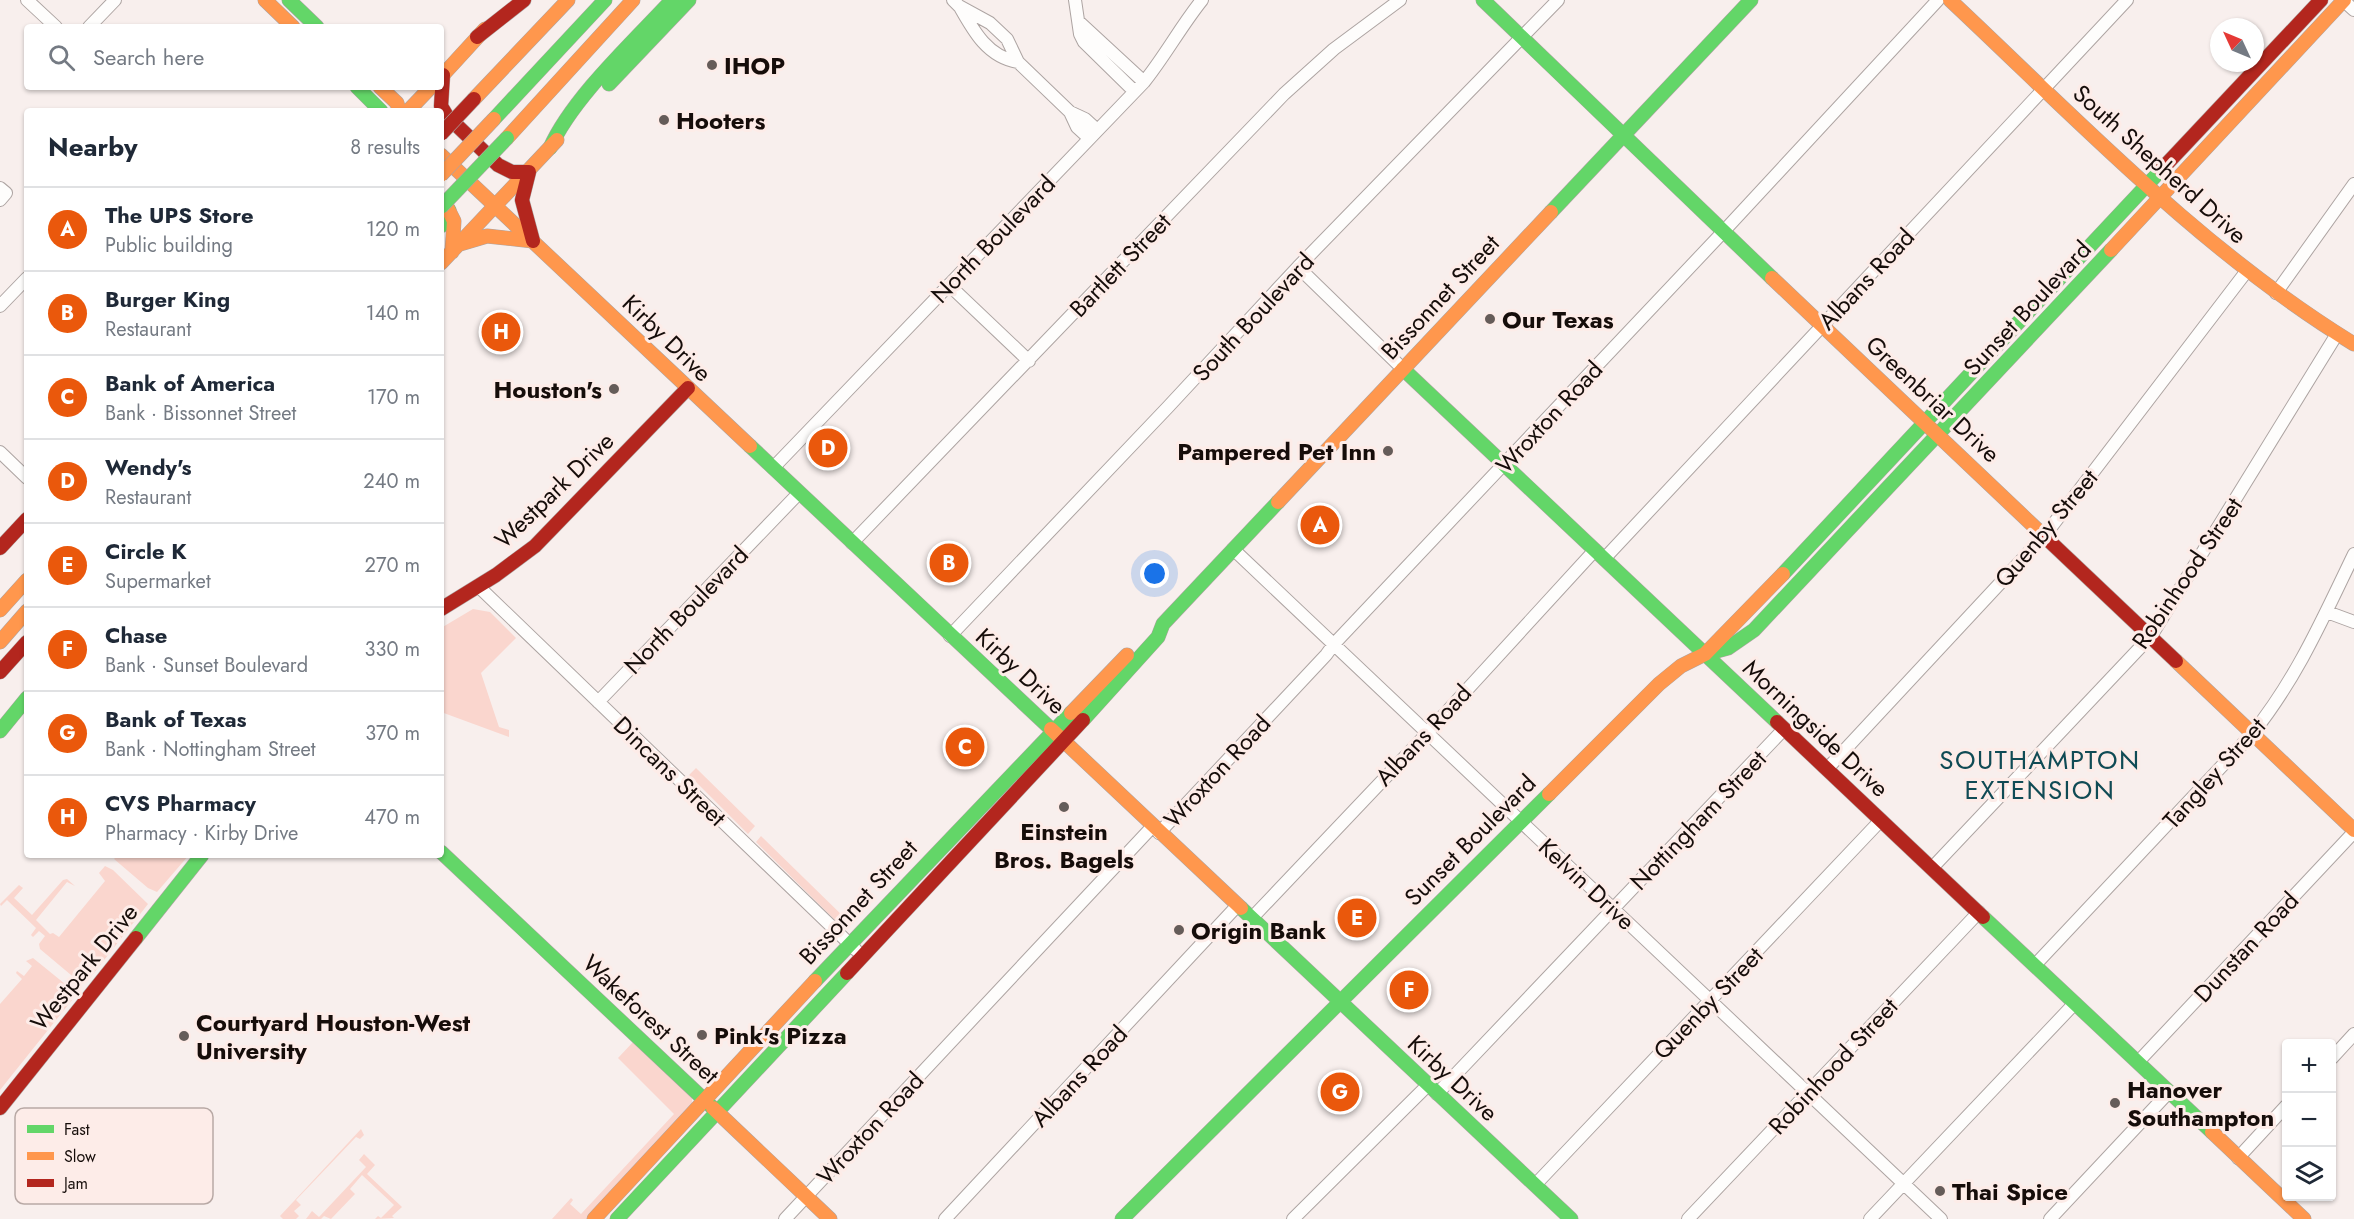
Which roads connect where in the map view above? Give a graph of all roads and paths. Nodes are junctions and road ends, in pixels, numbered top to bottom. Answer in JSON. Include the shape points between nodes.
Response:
{"nodes":[{"id":1,"x":27,"y":0,"type":"edge"},
{"id":2,"x":115,"y":0,"type":"edge"},
{"id":3,"x":289,"y":0,"type":"edge"},
{"id":4,"x":512,"y":0,"type":"edge"},
{"id":5,"x":524,"y":0,"type":"edge"},
{"id":6,"x":605,"y":0,"type":"edge"},
{"id":7,"x":633,"y":0,"type":"edge"},
{"id":8,"x":654,"y":0,"type":"edge"},
{"id":9,"x":672,"y":0,"type":"edge"},
{"id":10,"x":689,"y":0,"type":"edge"},
{"id":11,"x":1075,"y":0,"type":"edge"},
{"id":12,"x":1202,"y":0,"type":"edge"},
{"id":13,"x":1400,"y":0,"type":"edge"},
{"id":14,"x":1483,"y":0,"type":"edge"},
{"id":15,"x":1558,"y":0,"type":"edge"},
{"id":16,"x":1751,"y":0,"type":"edge"},
{"id":17,"x":1938,"y":0,"type":"edge"},
{"id":18,"x":1950,"y":0,"type":"edge"},
{"id":19,"x":2127,"y":0,"type":"edge"},
{"id":20,"x":2321,"y":0,"type":"edge"},
{"id":21,"x":2344,"y":0,"type":"edge"},
{"id":22,"x":271,"y":2,"type":"edge"},
{"id":23,"x":956,"y":3,"type":"edge"},
{"id":24,"x":563,"y":4,"type":"edge"},
{"id":25,"x":2354,"y":10,"type":"edge"},
{"id":26,"x":1079,"y":22,"type":"junction"},
{"id":27,"x":53,"y":24,"type":"edge"},
{"id":28,"x":92,"y":24,"type":"edge"},
{"id":29,"x":290,"y":24,"type":"edge"},
{"id":30,"x":314,"y":24,"type":"edge"},
{"id":31,"x":477,"y":37,"type":"junction"},
{"id":32,"x":1523,"y":38,"type":"junction"},
{"id":33,"x":591,"y":46,"type":"junction"},
{"id":34,"x":1113,"y":52,"type":"junction"},
{"id":35,"x":1018,"y":62,"type":"junction"},
{"id":36,"x":1103,"y":62,"type":"junction"},
{"id":37,"x":444,"y":74,"type":"edge"},
{"id":38,"x":1144,"y":82,"type":"junction"},
{"id":39,"x":2044,"y":88,"type":"junction"},
{"id":40,"x":359,"y":90,"type":"edge"},
{"id":41,"x":360,"y":90,"type":"edge"},
{"id":42,"x":383,"y":90,"type":"edge"},
{"id":43,"x":428,"y":90,"type":"edge"},
{"id":44,"x":442,"y":90,"type":"edge"},
{"id":45,"x":1134,"y":92,"type":"junction"},
{"id":46,"x":368,"y":108,"type":"edge"},
{"id":47,"x":378,"y":108,"type":"edge"},
{"id":48,"x":398,"y":108,"type":"edge"},
{"id":49,"x":411,"y":108,"type":"edge"},
{"id":50,"x":442,"y":108,"type":"edge"},
{"id":51,"x":444,"y":111,"type":"edge"},
{"id":52,"x":444,"y":131,"type":"edge"},
{"id":53,"x":1093,"y":134,"type":"junction"},
{"id":54,"x":1623,"y":136,"type":"junction"},
{"id":55,"x":550,"y":148,"type":"junction"},
{"id":56,"x":444,"y":158,"type":"edge"},
{"id":57,"x":444,"y":172,"type":"edge"},
{"id":58,"x":529,"y":172,"type":"junction"},
{"id":59,"x":2354,"y":184,"type":"edge"},
{"id":60,"x":2146,"y":187,"type":"junction"},
{"id":61,"x":0,"y":188,"type":"edge"},
{"id":62,"x":457,"y":190,"type":"junction"},
{"id":63,"x":2159,"y":199,"type":"junction"},
{"id":64,"x":0,"y":200,"type":"edge"},
{"id":65,"x":444,"y":203,"type":"edge"},
{"id":66,"x":444,"y":204,"type":"edge"},
{"id":67,"x":496,"y":207,"type":"junction"},
{"id":68,"x":444,"y":219,"type":"edge"},
{"id":69,"x":1723,"y":232,"type":"junction"},
{"id":70,"x":533,"y":241,"type":"junction"},
{"id":71,"x":455,"y":249,"type":"junction"},
{"id":72,"x":444,"y":260,"type":"edge"},
{"id":73,"x":1298,"y":267,"type":"junction"},
{"id":74,"x":2246,"y":272,"type":"junction"},
{"id":75,"x":24,"y":281,"type":"edge"},
{"id":76,"x":950,"y":285,"type":"junction"},
{"id":77,"x":2276,"y":293,"type":"junction"},
{"id":78,"x":0,"y":306,"type":"edge"},
{"id":79,"x":1822,"y":326,"type":"junction"},
{"id":80,"x":2337,"y":334,"type":"junction"},
{"id":81,"x":2354,"y":344,"type":"edge"},
{"id":82,"x":1029,"y":361,"type":"junction"},
{"id":83,"x":1403,"y":369,"type":"junction"},
{"id":84,"x":688,"y":388,"type":"junction"},
{"id":85,"x":1925,"y":424,"type":"junction"},
{"id":86,"x":1939,"y":435,"type":"junction"},
{"id":87,"x":0,"y":452,"type":"edge"},
{"id":88,"x":1504,"y":464,"type":"junction"},
{"id":89,"x":773,"y":468,"type":"junction"},
{"id":90,"x":24,"y":475,"type":"edge"},
{"id":91,"x":799,"y":493,"type":"junction"},
{"id":92,"x":24,"y":522,"type":"edge"},
{"id":93,"x":2045,"y":535,"type":"junction"},
{"id":94,"x":852,"y":543,"type":"junction"},
{"id":95,"x":0,"y":548,"type":"edge"},
{"id":96,"x":1233,"y":549,"type":"junction"},
{"id":97,"x":2354,"y":554,"type":"edge"},
{"id":98,"x":1600,"y":555,"type":"junction"},
{"id":99,"x":24,"y":583,"type":"edge"},
{"id":100,"x":479,"y":586,"type":"junction"},
{"id":101,"x":444,"y":607,"type":"edge"},
{"id":102,"x":0,"y":610,"type":"edge"},
{"id":103,"x":2327,"y":612,"type":"junction"},
{"id":104,"x":24,"y":614,"type":"edge"},
{"id":105,"x":2354,"y":622,"type":"edge"},
{"id":106,"x":950,"y":636,"type":"junction"},
{"id":107,"x":2151,"y":636,"type":"junction"},
{"id":108,"x":0,"y":642,"type":"edge"},
{"id":109,"x":1334,"y":644,"type":"junction"},
{"id":110,"x":24,"y":645,"type":"edge"},
{"id":111,"x":1705,"y":654,"type":"junction"},
{"id":112,"x":0,"y":672,"type":"edge"},
{"id":113,"x":24,"y":702,"type":"edge"},
{"id":114,"x":598,"y":702,"type":"junction"},
{"id":115,"x":1784,"y":729,"type":"junction"},
{"id":116,"x":0,"y":731,"type":"edge"},
{"id":117,"x":1427,"y":732,"type":"junction"},
{"id":118,"x":2252,"y":734,"type":"junction"},
{"id":119,"x":1058,"y":736,"type":"junction"},
{"id":120,"x":1827,"y":769,"type":"junction"},
{"id":121,"x":1881,"y":820,"type":"junction"},
{"id":122,"x":1521,"y":821,"type":"junction"},
{"id":123,"x":1156,"y":829,"type":"junction"},
{"id":124,"x":2354,"y":831,"type":"edge"},
{"id":125,"x":942,"y":847,"type":"junction"},
{"id":126,"x":444,"y":855,"type":"edge"},
{"id":127,"x":200,"y":858,"type":"edge"},
{"id":128,"x":953,"y":858,"type":"junction"},
{"id":129,"x":1932,"y":868,"type":"junction"},
{"id":130,"x":1237,"y":906,"type":"junction"},
{"id":131,"x":1613,"y":909,"type":"junction"},
{"id":132,"x":1979,"y":912,"type":"junction"},
{"id":133,"x":1251,"y":919,"type":"junction"},
{"id":134,"x":850,"y":944,"type":"junction"},
{"id":135,"x":862,"y":956,"type":"junction"},
{"id":136,"x":2035,"y":965,"type":"junction"},
{"id":137,"x":1710,"y":1000,"type":"junction"},
{"id":138,"x":1340,"y":1002,"type":"junction"},
{"id":139,"x":2075,"y":1003,"type":"junction"},
{"id":140,"x":2354,"y":1034,"type":"edge"},
{"id":141,"x":2336,"y":1053,"type":"edge"},
{"id":142,"x":2138,"y":1062,"type":"junction"},
{"id":143,"x":1432,"y":1089,"type":"junction"},
{"id":144,"x":1808,"y":1092,"type":"junction"},
{"id":145,"x":2169,"y":1092,"type":"junction"},
{"id":146,"x":704,"y":1100,"type":"junction"},
{"id":147,"x":0,"y":1108,"type":"edge"},
{"id":148,"x":2282,"y":1110,"type":"edge"},
{"id":149,"x":717,"y":1112,"type":"junction"},
{"id":150,"x":2238,"y":1158,"type":"junction"},
{"id":151,"x":1904,"y":1183,"type":"junction"},
{"id":152,"x":1535,"y":1185,"type":"junction"},
{"id":153,"x":806,"y":1196,"type":"junction"},
{"id":154,"x":594,"y":1219,"type":"edge"},
{"id":155,"x":617,"y":1219,"type":"edge"},
{"id":156,"x":785,"y":1219,"type":"edge"},
{"id":157,"x":830,"y":1219,"type":"edge"},
{"id":158,"x":945,"y":1219,"type":"edge"},
{"id":159,"x":1122,"y":1219,"type":"edge"},
{"id":160,"x":1293,"y":1219,"type":"edge"},
{"id":161,"x":1571,"y":1219,"type":"edge"},
{"id":162,"x":1688,"y":1219,"type":"edge"},
{"id":163,"x":1870,"y":1219,"type":"edge"},
{"id":164,"x":1941,"y":1219,"type":"edge"},
{"id":165,"x":2050,"y":1219,"type":"edge"},
{"id":166,"x":2304,"y":1219,"type":"edge"}],
"edges":[{"from":1,"to":27,"type":"street"},
{"from":2,"to":28,"type":"street"},
{"from":3,"to":30,"type":"main road"},
{"from":4,"to":31,"type":"main road"},
{"from":5,"to":31,"type":"main road"},
{"from":6,"to":57,"type":"main road","bridge":true},
{"from":7,"to":33,"type":"main road"},
{"from":8,"to":33,"type":"main road"},
{"from":9,"to":55,"type":"main road","via":[[559,128]]},
{"from":10,"to":55,"type":"main road"},
{"from":11,"to":26,"type":"street"},
{"from":12,"to":38,"type":"street","name":"North Boulevard"},
{"from":13,"to":82,"type":"street","name":"Bartlett Street","via":[[1290,88]]},
{"from":14,"to":32,"type":"main road","name":"Greenbriar Drive"},
{"from":15,"to":32,"type":"street","name":"South Boulevard"},
{"from":16,"to":54,"type":"main road","name":"Bissonnet Street"},
{"from":17,"to":69,"type":"street","name":"Wroxton Road"},
{"from":18,"to":39,"type":"main road","name":"South Shepherd Drive"},
{"from":19,"to":39,"type":"street","name":"Albans Road"},
{"from":20,"to":60,"type":"main road","name":"Sunset Boulevard"},
{"from":21,"to":25,"type":"street"},
{"from":21,"to":63,"type":"main road","name":"Sunset Boulevard"},
{"from":22,"to":29,"type":"main road"},
{"from":23,"to":35,"type":"street","via":[[990,23],[1007,39]]},
{"from":23,"to":35,"type":"street","via":[[975,34],[995,54]]},
{"from":24,"to":52,"type":"main road","bridge":true},
{"from":26,"to":34,"type":"street"},
{"from":26,"to":36,"type":"street","via":[[1084,42]]},
{"from":31,"to":37,"type":"main road"},
{"from":32,"to":54,"type":"main road","name":"Greenbriar Drive"},
{"from":32,"to":73,"type":"street","name":"South Boulevard"},
{"from":33,"to":62,"type":"main road","bridge":true},
{"from":34,"to":36,"type":"street"},
{"from":34,"to":38,"type":"street"},
{"from":35,"to":53,"type":"street","via":[[1070,112],[1085,119]]},
{"from":36,"to":45,"type":"street"},
{"from":38,"to":45,"type":"street","name":"North Boulevard"},
{"from":39,"to":60,"type":"main road","name":"South Shepherd Drive"},
{"from":39,"to":79,"type":"street","name":"Albans Road"},
{"from":40,"to":46,"type":"main road"},
{"from":41,"to":47,"type":"main road"},
{"from":42,"to":48,"type":"main road"},
{"from":43,"to":49,"type":"main road"},
{"from":44,"to":50,"type":"main road"},
{"from":45,"to":53,"type":"street","name":"North Boulevard"},
{"from":51,"to":58,"type":"main road","via":[[498,165],[512,172]]},
{"from":53,"to":76,"type":"street","name":"North Boulevard"},
{"from":54,"to":69,"type":"main road","name":"Greenbriar Drive"},
{"from":54,"to":83,"type":"main road","name":"Bissonnet Street"},
{"from":55,"to":58,"type":"main road"},
{"from":56,"to":67,"type":"main road","name":"Kirby Drive"},
{"from":58,"to":67,"type":"main road"},
{"from":58,"to":70,"type":"main road","via":[[522,200]]},
{"from":59,"to":77,"type":"street"},
{"from":60,"to":63,"type":"main road","name":"South Shepherd Drive"},
{"from":60,"to":85,"type":"main road","name":"Sunset Boulevard"},
{"from":61,"to":64,"type":"street","via":[[6,193]]},
{"from":62,"to":66,"type":"main road","bridge":true},
{"from":62,"to":68,"type":"main road"},
{"from":63,"to":74,"type":"main road","name":"South Shepherd Drive"},
{"from":63,"to":86,"type":"main road","name":"Sunset Boulevard"},
{"from":65,"to":71,"type":"main road","via":[[452,211]]},
{"from":67,"to":70,"type":"main road","name":"Kirby Drive"},
{"from":67,"to":71,"type":"main road"},
{"from":69,"to":79,"type":"main road","name":"Greenbriar Drive"},
{"from":69,"to":88,"type":"street","name":"Wroxton Road"},
{"from":70,"to":71,"type":"main road","via":[[487,236]]},
{"from":70,"to":84,"type":"main road","name":"Kirby Drive"},
{"from":71,"to":72,"type":"main road"},
{"from":73,"to":83,"type":"street","name":"Morningside Drive"},
{"from":73,"to":106,"type":"street","name":"South Boulevard"},
{"from":74,"to":77,"type":"main road","name":"South Shepherd Drive"},
{"from":74,"to":93,"type":"street","name":"Quenby Street"},
{"from":75,"to":78,"type":"street"},
{"from":76,"to":82,"type":"street"},
{"from":76,"to":89,"type":"street","name":"North Boulevard"},
{"from":77,"to":80,"type":"main road","name":"South Shepherd Drive"},
{"from":79,"to":85,"type":"main road","name":"Greenbriar Drive"},
{"from":79,"to":98,"type":"street","name":"Albans Road"},
{"from":80,"to":81,"type":"main road","name":"South Shepherd Drive"},
{"from":80,"to":107,"type":"street","name":"Robinhood Street"},
{"from":82,"to":94,"type":"street","name":"Bartlett Street"},
{"from":83,"to":88,"type":"main road","name":"Morningside Drive"},
{"from":83,"to":96,"type":"main road","name":"Bissonnet Street"},
{"from":84,"to":89,"type":"main road","name":"Kirby Drive"},
{"from":84,"to":100,"type":"main road","name":"Westpark Drive","via":[[535,546]]},
{"from":85,"to":86,"type":"main road","name":"Greenbriar Drive"},
{"from":85,"to":111,"type":"main road","name":"Sunset Boulevard"},
{"from":86,"to":93,"type":"main road","name":"Greenbriar Drive"},
{"from":86,"to":111,"type":"main road","name":"Sunset Boulevard","via":[[1754,630],[1720,652]]},
{"from":87,"to":90,"type":"street"},
{"from":88,"to":98,"type":"main road","name":"Morningside Drive"},
{"from":88,"to":109,"type":"street","name":"Wroxton Road"},
{"from":89,"to":91,"type":"main road","name":"Kirby Drive"},
{"from":91,"to":94,"type":"main road","name":"Kirby Drive"},
{"from":91,"to":114,"type":"street","name":"North Boulevard"},
{"from":92,"to":95,"type":"main road"},
{"from":93,"to":107,"type":"main road","name":"Greenbriar Drive"},
{"from":93,"to":120,"type":"street","name":"Quenby Street"},
{"from":94,"to":106,"type":"main road","name":"Kirby Drive"},
{"from":96,"to":109,"type":"street","name":"Kelvin Drive"},
{"from":96,"to":119,"type":"main road","name":"Bissonnet Street","via":[[1163,624],[1158,638]]},
{"from":97,"to":103,"type":"street","name":"Tangley Street"},
{"from":98,"to":111,"type":"main road","name":"Morningside Drive"},
{"from":98,"to":117,"type":"street","name":"Albans Road"},
{"from":99,"to":102,"type":"main road"},
{"from":100,"to":101,"type":"main road","name":"Westpark Drive"},
{"from":100,"to":114,"type":"street","name":"Dincans Street"},
{"from":103,"to":105,"type":"street"},
{"from":103,"to":118,"type":"street","name":"Tangley Street","via":[[2278,701]]},
{"from":104,"to":108,"type":"main road"},
{"from":106,"to":119,"type":"main road","name":"Kirby Drive"},
{"from":107,"to":118,"type":"main road","name":"Greenbriar Drive"},
{"from":107,"to":129,"type":"street","name":"Robinhood Street"},
{"from":109,"to":117,"type":"street","name":"Kelvin Drive"},
{"from":109,"to":123,"type":"street","name":"Wroxton Road"},
{"from":110,"to":112,"type":"main road"},
{"from":111,"to":115,"type":"main road","name":"Morningside Drive"},
{"from":111,"to":122,"type":"main road","name":"Sunset Boulevard","via":[[1681,666],[1659,684]]},
{"from":113,"to":116,"type":"main road"},
{"from":114,"to":134,"type":"street","name":"Dincans Street"},
{"from":115,"to":120,"type":"main road","name":"Morningside Drive"},
{"from":115,"to":131,"type":"street","name":"Nottingham Street"},
{"from":117,"to":122,"type":"street","name":"Kelvin Drive"},
{"from":117,"to":133,"type":"street","name":"Albans Road"},
{"from":118,"to":124,"type":"main road","name":"Greenbriar Drive"},
{"from":118,"to":136,"type":"street","name":"Tangley Street"},
{"from":119,"to":123,"type":"main road","name":"Kirby Drive"},
{"from":119,"to":125,"type":"main road","name":"Bissonnet Street"},
{"from":119,"to":128,"type":"main road","name":"Bissonnet Street"},
{"from":120,"to":121,"type":"main road","name":"Morningside Drive"},
{"from":121,"to":129,"type":"main road","name":"Morningside Drive"},
{"from":121,"to":137,"type":"street","name":"Quenby Street"},
{"from":122,"to":131,"type":"street","name":"Kelvin Drive"},
{"from":122,"to":138,"type":"main road","name":"Sunset Boulevard"},
{"from":123,"to":130,"type":"main road","name":"Kirby Drive"},
{"from":123,"to":153,"type":"street","name":"Wroxton Road"},
{"from":124,"to":142,"type":"street","name":"Dunstan Road"},
{"from":125,"to":128,"type":"main road"},
{"from":125,"to":134,"type":"main road","name":"Bissonnet Street"},
{"from":126,"to":146,"type":"main road","name":"Wakeforest Street"},
{"from":127,"to":147,"type":"main road","name":"Westpark Drive"},
{"from":128,"to":135,"type":"main road","name":"Bissonnet Street"},
{"from":129,"to":132,"type":"main road","name":"Morningside Drive"},
{"from":130,"to":133,"type":"main road","name":"Kirby Drive"},
{"from":130,"to":158,"type":"street","name":"Albans Road"},
{"from":131,"to":137,"type":"street","name":"Kelvin Drive"},
{"from":131,"to":143,"type":"street","name":"Nottingham Street"},
{"from":132,"to":136,"type":"main road","name":"Morningside Drive"},
{"from":132,"to":144,"type":"street","name":"Robinhood Street"},
{"from":133,"to":138,"type":"main road","name":"Kirby Drive"},
{"from":134,"to":135,"type":"street","name":"Dincans Street"},
{"from":134,"to":146,"type":"main road","name":"Bissonnet Street"},
{"from":135,"to":149,"type":"main road","name":"Bissonnet Street"},
{"from":136,"to":139,"type":"main road","name":"Morningside Drive"},
{"from":137,"to":144,"type":"street","name":"Kelvin Drive"},
{"from":137,"to":152,"type":"street","name":"Quenby Street"},
{"from":138,"to":143,"type":"main road","name":"Kirby Drive"},
{"from":138,"to":159,"type":"main road","name":"Sunset Boulevard"},
{"from":139,"to":142,"type":"main road","name":"Morningside Drive"},
{"from":139,"to":151,"type":"street"},
{"from":140,"to":141,"type":"street"},
{"from":142,"to":145,"type":"main road","name":"Morningside Drive"},
{"from":143,"to":152,"type":"main road","name":"Kirby Drive"},
{"from":143,"to":160,"type":"street","name":"Nottingham Street"},
{"from":144,"to":151,"type":"street","name":"Kelvin Drive"},
{"from":144,"to":162,"type":"street","name":"Robinhood Street"},
{"from":145,"to":150,"type":"main road","name":"Morningside Drive"},
{"from":145,"to":165,"type":"street"},
{"from":146,"to":149,"type":"main road","name":"Wakeforest Street"},
{"from":146,"to":154,"type":"main road","name":"Bissonnet Street"},
{"from":148,"to":150,"type":"street"},
{"from":149,"to":153,"type":"main road","name":"Wakeforest Street"},
{"from":149,"to":155,"type":"main road","name":"Bissonnet Street"},
{"from":150,"to":166,"type":"main road","name":"Morningside Drive"},
{"from":151,"to":163,"type":"street"},
{"from":151,"to":164,"type":"street","name":"Kelvin Drive"},
{"from":152,"to":161,"type":"main road","name":"Kirby Drive"},
{"from":153,"to":156,"type":"street","name":"Wroxton Road"},
{"from":153,"to":157,"type":"main road","name":"Wakeforest Street"}]}
